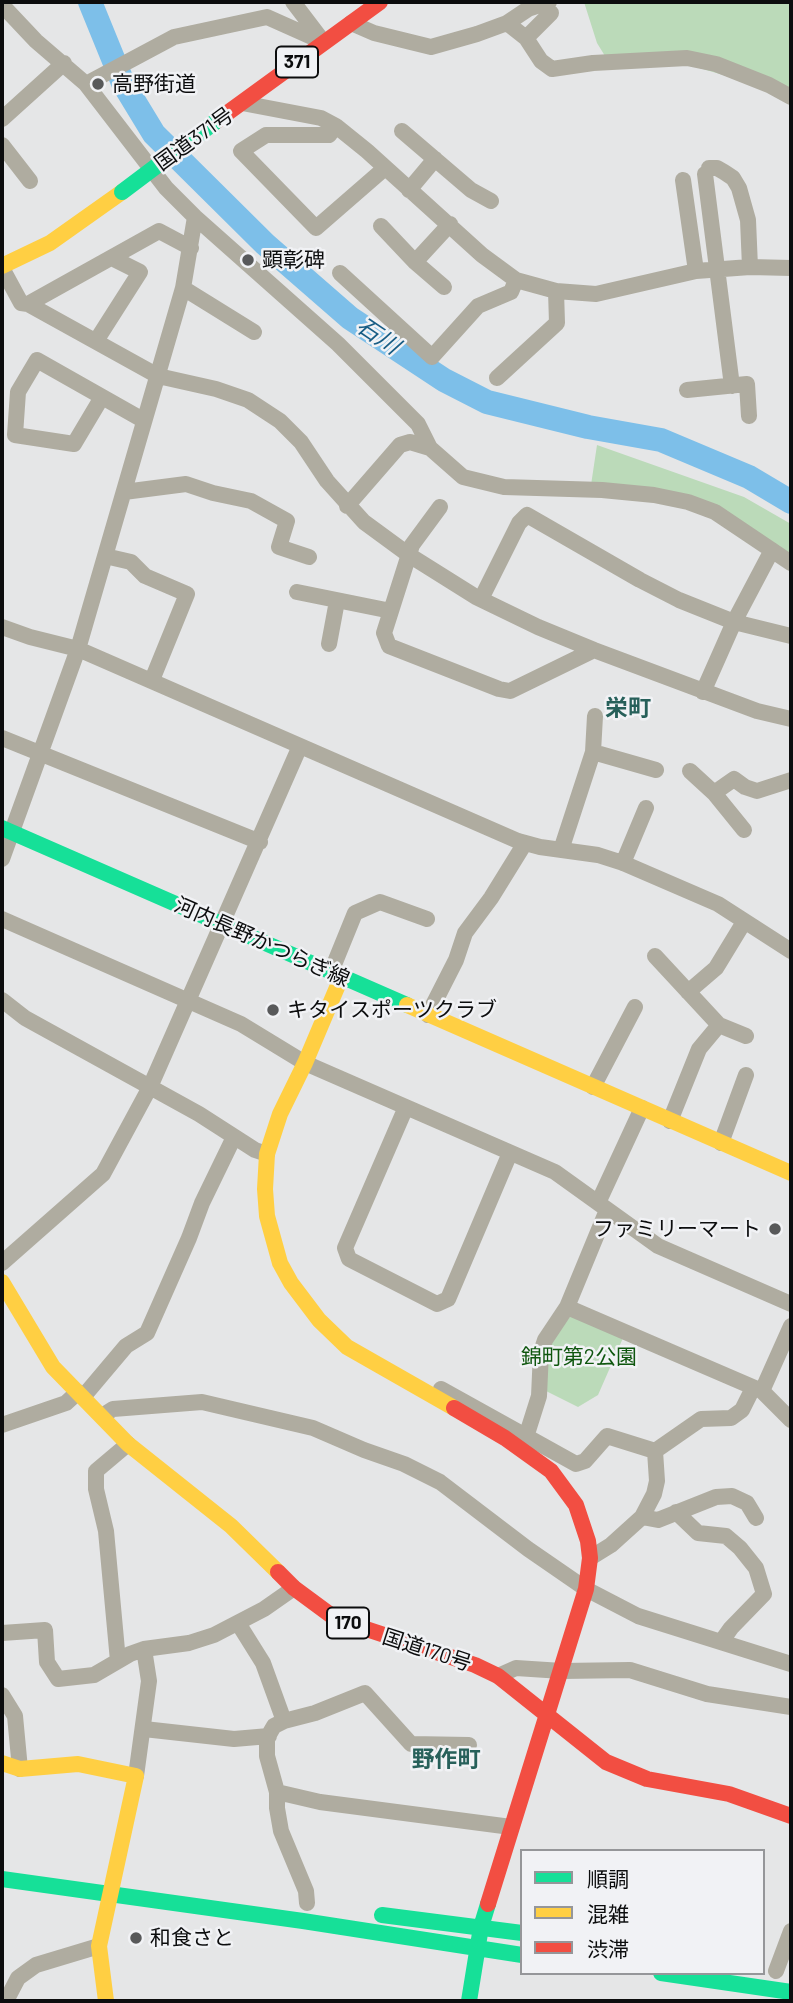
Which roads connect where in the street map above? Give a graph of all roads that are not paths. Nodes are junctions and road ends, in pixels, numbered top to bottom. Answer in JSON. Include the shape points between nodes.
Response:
{"nodes":[{"id":1,"x":293,"y":2,"type":"edge"},
{"id":2,"x":380,"y":2,"type":"edge"},
{"id":3,"x":2,"y":5,"type":"edge"},
{"id":4,"x":550,"y":7,"type":"edge"},
{"id":5,"x":351,"y":23,"type":"junction"},
{"id":6,"x":507,"y":23,"type":"junction"},
{"id":7,"x":526,"y":38,"type":"junction"},
{"id":8,"x":323,"y":42,"type":"junction"},
{"id":9,"x":64,"y":63,"type":"junction"},
{"id":10,"x":86,"y":84,"type":"junction"},
{"id":11,"x":791,"y":97,"type":"edge"},
{"id":12,"x":242,"y":103,"type":"junction"},
{"id":13,"x":2,"y":119,"type":"edge"},
{"id":14,"x":337,"y":126,"type":"junction"},
{"id":15,"x":402,"y":131,"type":"dead end"},
{"id":16,"x":2,"y":145,"type":"edge"},
{"id":17,"x":435,"y":159,"type":"junction"},
{"id":18,"x":385,"y":168,"type":"junction"},
{"id":19,"x":683,"y":180,"type":"dead end"},
{"id":20,"x":30,"y":181,"type":"dead end"},
{"id":21,"x":409,"y":190,"type":"junction"},
{"id":22,"x":491,"y":201,"type":"dead end"},
{"id":23,"x":195,"y":217,"type":"junction"},
{"id":24,"x":450,"y":224,"type":"junction"},
{"id":25,"x":381,"y":226,"type":"dead end"},
{"id":26,"x":191,"y":248,"type":"junction"},
{"id":27,"x":112,"y":258,"type":"junction"},
{"id":28,"x":415,"y":262,"type":"junction"},
{"id":29,"x":2,"y":267,"type":"edge"},
{"id":30,"x":750,"y":267,"type":"junction"},
{"id":31,"x":791,"y":268,"type":"edge"},
{"id":32,"x":718,"y":270,"type":"junction"},
{"id":33,"x":696,"y":271,"type":"junction"},
{"id":34,"x":340,"y":273,"type":"dead end"},
{"id":35,"x":516,"y":280,"type":"junction"},
{"id":36,"x":444,"y":287,"type":"dead end"},
{"id":37,"x":183,"y":288,"type":"junction"},
{"id":38,"x":556,"y":292,"type":"junction"},
{"id":39,"x":28,"y":304,"type":"junction"},
{"id":40,"x":254,"y":332,"type":"dead end"},
{"id":41,"x":96,"y":341,"type":"junction"},
{"id":42,"x":158,"y":376,"type":"junction"},
{"id":43,"x":497,"y":378,"type":"dead end"},
{"id":44,"x":732,"y":386,"type":"junction"},
{"id":45,"x":687,"y":390,"type":"dead end"},
{"id":46,"x":102,"y":397,"type":"junction"},
{"id":47,"x":749,"y":416,"type":"dead end"},
{"id":48,"x":143,"y":419,"type":"junction"},
{"id":49,"x":430,"y":448,"type":"junction"},
{"id":50,"x":124,"y":492,"type":"junction"},
{"id":51,"x":347,"y":506,"type":"junction"},
{"id":52,"x":440,"y":507,"type":"dead end"},
{"id":53,"x":772,"y":550,"type":"junction"},
{"id":54,"x":409,"y":555,"type":"junction"},
{"id":55,"x":105,"y":556,"type":"junction"},
{"id":56,"x":309,"y":557,"type":"dead end"},
{"id":57,"x":791,"y":563,"type":"edge"},
{"id":58,"x":297,"y":592,"type":"dead end"},
{"id":59,"x":481,"y":599,"type":"junction"},
{"id":60,"x":337,"y":601,"type":"junction"},
{"id":61,"x":391,"y":611,"type":"junction"},
{"id":62,"x":734,"y":622,"type":"junction"},
{"id":63,"x":2,"y":627,"type":"edge"},
{"id":64,"x":791,"y":636,"type":"edge"},
{"id":65,"x":329,"y":644,"type":"dead end"},
{"id":66,"x":78,"y":649,"type":"junction"},
{"id":67,"x":594,"y":650,"type":"junction"},
{"id":68,"x":152,"y":680,"type":"junction"},
{"id":69,"x":703,"y":692,"type":"junction"},
{"id":70,"x":595,"y":716,"type":"dead end"},
{"id":71,"x":791,"y":719,"type":"edge"},
{"id":72,"x":2,"y":738,"type":"edge"},
{"id":73,"x":300,"y":746,"type":"junction"},
{"id":74,"x":593,"y":752,"type":"junction"},
{"id":75,"x":40,"y":755,"type":"junction"},
{"id":76,"x":656,"y":770,"type":"dead end"},
{"id":77,"x":690,"y":771,"type":"dead end"},
{"id":78,"x":791,"y":780,"type":"edge"},
{"id":79,"x":714,"y":793,"type":"junction"},
{"id":80,"x":646,"y":808,"type":"dead end"},
{"id":81,"x":6,"y":830,"type":"edge"},
{"id":82,"x":744,"y":830,"type":"dead end"},
{"id":83,"x":260,"y":842,"type":"junction"},
{"id":84,"x":525,"y":842,"type":"junction"},
{"id":85,"x":561,"y":850,"type":"junction"},
{"id":86,"x":2,"y":859,"type":"edge"},
{"id":87,"x":622,"y":863,"type":"junction"},
{"id":88,"x":2,"y":919,"type":"edge"},
{"id":89,"x":427,"y":919,"type":"dead end"},
{"id":90,"x":222,"y":922,"type":"junction"},
{"id":91,"x":744,"y":922,"type":"junction"},
{"id":92,"x":791,"y":951,"type":"edge"},
{"id":93,"x":654,"y":956,"type":"dead end"},
{"id":94,"x":336,"y":975,"type":"junction"},
{"id":95,"x":688,"y":992,"type":"junction"},
{"id":96,"x":2,"y":1000,"type":"edge"},
{"id":97,"x":188,"y":1000,"type":"junction"},
{"id":98,"x":635,"y":1007,"type":"dead end"},
{"id":99,"x":428,"y":1015,"type":"junction"},
{"id":100,"x":719,"y":1025,"type":"junction"},
{"id":101,"x":746,"y":1036,"type":"dead end"},
{"id":102,"x":305,"y":1063,"type":"junction"},
{"id":103,"x":746,"y":1075,"type":"dead end"},
{"id":104,"x":150,"y":1087,"type":"junction"},
{"id":105,"x":593,"y":1087,"type":"junction"},
{"id":106,"x":406,"y":1107,"type":"junction"},
{"id":107,"x":642,"y":1108,"type":"junction"},
{"id":108,"x":670,"y":1121,"type":"junction"},
{"id":109,"x":234,"y":1137,"type":"junction"},
{"id":110,"x":721,"y":1143,"type":"junction"},
{"id":111,"x":510,"y":1153,"type":"junction"},
{"id":112,"x":267,"y":1154,"type":"junction"},
{"id":113,"x":791,"y":1174,"type":"edge"},
{"id":114,"x":603,"y":1206,"type":"junction"},
{"id":115,"x":2,"y":1263,"type":"edge"},
{"id":116,"x":2,"y":1282,"type":"edge"},
{"id":117,"x":791,"y":1304,"type":"edge"},
{"id":118,"x":567,"y":1307,"type":"junction"},
{"id":119,"x":791,"y":1326,"type":"edge"},
{"id":120,"x":386,"y":1371,"type":"junction"},
{"id":121,"x":758,"y":1389,"type":"junction"},
{"id":122,"x":80,"y":1394,"type":"junction"},
{"id":123,"x":102,"y":1416,"type":"junction"},
{"id":124,"x":791,"y":1420,"type":"edge"},
{"id":125,"x":2,"y":1424,"type":"edge"},
{"id":126,"x":526,"y":1437,"type":"junction"},
{"id":127,"x":128,"y":1444,"type":"junction"},
{"id":128,"x":655,"y":1451,"type":"junction"},
{"id":129,"x":676,"y":1512,"type":"junction"},
{"id":130,"x":642,"y":1517,"type":"junction"},
{"id":131,"x":756,"y":1518,"type":"dead end"},
{"id":132,"x":590,"y":1558,"type":"junction"},
{"id":133,"x":294,"y":1588,"type":"junction"},
{"id":134,"x":586,"y":1588,"type":"junction"},
{"id":135,"x":238,"y":1623,"type":"junction"},
{"id":136,"x":2,"y":1633,"type":"edge"},
{"id":137,"x":720,"y":1642,"type":"junction"},
{"id":138,"x":144,"y":1649,"type":"junction"},
{"id":139,"x":118,"y":1661,"type":"junction"},
{"id":140,"x":791,"y":1664,"type":"edge"},
{"id":141,"x":562,"y":1671,"type":"junction"},
{"id":142,"x":498,"y":1676,"type":"junction"},
{"id":143,"x":2,"y":1695,"type":"edge"},
{"id":144,"x":791,"y":1707,"type":"edge"},
{"id":145,"x":548,"y":1714,"type":"junction"},
{"id":146,"x":284,"y":1721,"type":"junction"},
{"id":147,"x":144,"y":1729,"type":"junction"},
{"id":148,"x":269,"y":1736,"type":"junction"},
{"id":149,"x":469,"y":1745,"type":"dead end"},
{"id":150,"x":2,"y":1763,"type":"edge"},
{"id":151,"x":20,"y":1769,"type":"junction"},
{"id":152,"x":136,"y":1776,"type":"junction"},
{"id":153,"x":277,"y":1792,"type":"junction"},
{"id":154,"x":791,"y":1816,"type":"edge"},
{"id":155,"x":512,"y":1827,"type":"junction"},
{"id":156,"x":2,"y":1863,"type":"edge"},
{"id":157,"x":75,"y":1873,"type":"dead end"},
{"id":158,"x":2,"y":1879,"type":"edge"},
{"id":159,"x":134,"y":1880,"type":"dead end"},
{"id":160,"x":109,"y":1882,"type":"junction"},
{"id":161,"x":307,"y":1903,"type":"dead end"},
{"id":162,"x":372,"y":1914,"type":"dead end"},
{"id":163,"x":481,"y":1927,"type":"junction"},
{"id":164,"x":791,"y":1931,"type":"edge"},
{"id":165,"x":520,"y":1933,"type":"edge"},
{"id":166,"x":99,"y":1946,"type":"junction"},
{"id":167,"x":477,"y":1949,"type":"junction"},
{"id":168,"x":520,"y":1955,"type":"edge"},
{"id":169,"x":777,"y":1972,"type":"edge"},
{"id":170,"x":675,"y":1975,"type":"edge"},
{"id":171,"x":791,"y":1992,"type":"edge"},
{"id":172,"x":6,"y":2001,"type":"edge"},
{"id":173,"x":107,"y":2001,"type":"edge"},
{"id":174,"x":469,"y":2001,"type":"edge"}],
"edges":[{"from":1,"to":8,"type":"street"},
{"from":2,"to":5,"type":"main road","name":"国道371号","number":"371"},
{"from":3,"to":9,"type":"street"},
{"from":4,"to":6,"type":"street","via":[[527,9]]},
{"from":4,"to":7,"type":"street"},
{"from":5,"to":6,"type":"street","via":[[431,47]]},
{"from":5,"to":8,"type":"main road","name":"国道371号","number":"371"},
{"from":6,"to":7,"type":"street"},
{"from":7,"to":11,"type":"street","via":[[552,69],[687,58],[716,64]]},
{"from":8,"to":10,"type":"street","via":[[267,17],[174,37]]},
{"from":8,"to":12,"type":"main road","name":"国道371号","number":"371"},
{"from":9,"to":10,"type":"street"},
{"from":9,"to":13,"type":"street"},
{"from":10,"to":23,"type":"street","via":[[166,188]]},
{"from":12,"to":14,"type":"street","via":[[321,118]]},
{"from":12,"to":29,"type":"main road","name":"国道371号","number":"371","bridge":true,"via":[[50,243]]},
{"from":14,"to":18,"type":"street"},
{"from":14,"to":18,"type":"street","via":[[329,135],[266,135],[241,151],[316,228]]},
{"from":15,"to":17,"type":"street"},
{"from":16,"to":20,"type":"street"},
{"from":17,"to":21,"type":"street"},
{"from":17,"to":22,"type":"street"},
{"from":18,"to":21,"type":"street"},
{"from":19,"to":33,"type":"street"},
{"from":21,"to":24,"type":"street"},
{"from":23,"to":26,"type":"street"},
{"from":23,"to":49,"type":"street","via":[[338,344],[418,424]]},
{"from":24,"to":28,"type":"street"},
{"from":24,"to":35,"type":"street"},
{"from":25,"to":28,"type":"street"},
{"from":26,"to":27,"type":"street","via":[[159,231]]},
{"from":26,"to":37,"type":"street"},
{"from":27,"to":39,"type":"street"},
{"from":27,"to":41,"type":"street","via":[[140,272]]},
{"from":28,"to":36,"type":"street"},
{"from":29,"to":39,"type":"street","via":[[21,303]]},
{"from":30,"to":31,"type":"street"},
{"from":30,"to":32,"type":"street"},
{"from":30,"to":32,"type":"street","via":[[748,220],[739,188],[717,168],[707,171]]},
{"from":32,"to":33,"type":"street"},
{"from":32,"to":44,"type":"street"},
{"from":33,"to":38,"type":"street","via":[[596,294]]},
{"from":34,"to":35,"type":"street","via":[[432,357],[478,306],[511,292]]},
{"from":35,"to":38,"type":"street"},
{"from":37,"to":40,"type":"street"},
{"from":37,"to":42,"type":"street"},
{"from":38,"to":43,"type":"street","via":[[557,323]]},
{"from":39,"to":41,"type":"street"},
{"from":41,"to":42,"type":"street"},
{"from":42,"to":48,"type":"street"},
{"from":42,"to":51,"type":"street","via":[[248,400],[280,421]]},
{"from":44,"to":45,"type":"street"},
{"from":44,"to":47,"type":"street","via":[[747,384]]},
{"from":46,"to":46,"type":"street","via":[[74,444],[15,435],[18,392],[37,360]]},
{"from":46,"to":48,"type":"street"},
{"from":48,"to":50,"type":"street"},
{"from":49,"to":51,"type":"street","via":[[410,442],[400,445]]},
{"from":49,"to":53,"type":"street","via":[[463,477],[505,487],[602,489],[688,502],[715,512]]},
{"from":50,"to":55,"type":"street"},
{"from":50,"to":56,"type":"street","via":[[186,484],[251,501],[288,521],[279,547]]},
{"from":51,"to":54,"type":"street"},
{"from":52,"to":54,"type":"street"},
{"from":53,"to":57,"type":"street"},
{"from":53,"to":62,"type":"street"},
{"from":54,"to":59,"type":"street"},
{"from":54,"to":61,"type":"street"},
{"from":55,"to":66,"type":"street"},
{"from":55,"to":68,"type":"street","via":[[131,562],[145,576],[187,594]]},
{"from":58,"to":60,"type":"street"},
{"from":59,"to":62,"type":"street","via":[[527,515],[640,580]]},
{"from":59,"to":67,"type":"street"},
{"from":60,"to":61,"type":"street"},
{"from":60,"to":65,"type":"street"},
{"from":61,"to":67,"type":"street","via":[[383,633],[388,646],[499,689],[510,691]]},
{"from":62,"to":64,"type":"street"},
{"from":62,"to":69,"type":"street"},
{"from":63,"to":66,"type":"street"},
{"from":66,"to":68,"type":"street"},
{"from":66,"to":75,"type":"street"},
{"from":67,"to":69,"type":"street"},
{"from":68,"to":73,"type":"street"},
{"from":69,"to":71,"type":"street"},
{"from":70,"to":74,"type":"street"},
{"from":72,"to":75,"type":"street"},
{"from":73,"to":83,"type":"street"},
{"from":73,"to":84,"type":"street"},
{"from":74,"to":76,"type":"street"},
{"from":74,"to":85,"type":"street"},
{"from":75,"to":81,"type":"street"},
{"from":75,"to":83,"type":"street"},
{"from":77,"to":79,"type":"street"},
{"from":78,"to":79,"type":"street","via":[[757,791],[734,779]]},
{"from":79,"to":82,"type":"street"},
{"from":80,"to":87,"type":"street"},
{"from":81,"to":86,"type":"street"},
{"from":81,"to":90,"type":"main road","name":"河内長野かつらぎ線"},
{"from":83,"to":90,"type":"street"},
{"from":84,"to":85,"type":"street"},
{"from":84,"to":99,"type":"street","via":[[465,933]]},
{"from":85,"to":87,"type":"street"},
{"from":87,"to":91,"type":"street","via":[[718,904]]},
{"from":88,"to":97,"type":"street"},
{"from":89,"to":94,"type":"street","via":[[380,902],[355,913]]},
{"from":90,"to":94,"type":"main road","name":"河内長野かつらぎ線"},
{"from":90,"to":97,"type":"street"},
{"from":91,"to":92,"type":"street"},
{"from":91,"to":95,"type":"street","via":[[716,968]]},
{"from":93,"to":95,"type":"street"},
{"from":94,"to":99,"type":"main road","name":"河内長野かつらぎ線"},
{"from":94,"to":102,"type":"main road"},
{"from":95,"to":100,"type":"street"},
{"from":96,"to":104,"type":"street","via":[[25,1018]]},
{"from":97,"to":102,"type":"street","via":[[241,1024]]},
{"from":97,"to":104,"type":"street"},
{"from":98,"to":105,"type":"street"},
{"from":99,"to":105,"type":"main road","name":"河内長野かつらぎ線"},
{"from":100,"to":101,"type":"street"},
{"from":100,"to":108,"type":"street","via":[[699,1049]]},
{"from":102,"to":106,"type":"street"},
{"from":102,"to":112,"type":"main road"},
{"from":103,"to":110,"type":"street"},
{"from":104,"to":109,"type":"street"},
{"from":104,"to":115,"type":"street","via":[[103,1174]]},
{"from":105,"to":107,"type":"main road","name":"河内長野かつらぎ線"},
{"from":106,"to":111,"type":"street"},
{"from":106,"to":111,"type":"street","via":[[345,1248],[349,1259],[436,1304],[448,1299]]},
{"from":107,"to":108,"type":"main road","name":"河内長野かつらぎ線"},
{"from":107,"to":114,"type":"street"},
{"from":108,"to":110,"type":"main road","name":"河内長野かつらぎ線"},
{"from":109,"to":112,"type":"street"},
{"from":109,"to":122,"type":"street","via":[[147,1333],[126,1346]]},
{"from":110,"to":113,"type":"main road","name":"河内長野かつらぎ線"},
{"from":111,"to":114,"type":"street","via":[[555,1172]]},
{"from":112,"to":120,"type":"main road","via":[[268,1216],[285,1273],[333,1336]]},
{"from":114,"to":117,"type":"street","via":[[658,1246]]},
{"from":114,"to":118,"type":"street"},
{"from":116,"to":122,"type":"main road","name":"国道170号","number":"170","via":[[53,1367]]},
{"from":118,"to":121,"type":"street"},
{"from":118,"to":126,"type":"street","via":[[544,1340],[538,1396]]},
{"from":119,"to":121,"type":"street"},
{"from":120,"to":126,"type":"street","via":[[397,1364]]},
{"from":120,"to":132,"type":"main road","via":[[505,1438],[551,1471],[576,1505]]},
{"from":121,"to":124,"type":"street"},
{"from":121,"to":128,"type":"street","via":[[732,1418],[701,1419]]},
{"from":122,"to":123,"type":"main road","name":"国道170号","number":"170"},
{"from":122,"to":125,"type":"street"},
{"from":123,"to":127,"type":"main road","name":"国道170号","number":"170"},
{"from":123,"to":134,"type":"street","via":[[113,1409],[202,1402],[313,1428],[440,1482]]},
{"from":126,"to":128,"type":"street","via":[[576,1464],[607,1436]]},
{"from":127,"to":133,"type":"main road","name":"国道170号","number":"170","via":[[231,1526]]},
{"from":127,"to":139,"type":"street","via":[[96,1471]]},
{"from":128,"to":130,"type":"street","via":[[657,1481]]},
{"from":129,"to":130,"type":"street","via":[[658,1520]]},
{"from":129,"to":131,"type":"street","via":[[732,1496],[747,1503]]},
{"from":129,"to":137,"type":"street","via":[[698,1533],[726,1536],[756,1568],[764,1594]]},
{"from":130,"to":132,"type":"street"},
{"from":132,"to":134,"type":"main road"},
{"from":133,"to":135,"type":"street"},
{"from":133,"to":142,"type":"main road","name":"国道170号","number":"170","via":[[336,1619]]},
{"from":134,"to":137,"type":"street","via":[[638,1616]]},
{"from":134,"to":141,"type":"main road"},
{"from":135,"to":138,"type":"street","via":[[189,1643]]},
{"from":135,"to":146,"type":"street","via":[[262,1663]]},
{"from":136,"to":139,"type":"street","via":[[45,1630],[47,1662],[58,1679],[94,1675]]},
{"from":137,"to":140,"type":"street"},
{"from":138,"to":139,"type":"street"},
{"from":138,"to":147,"type":"street","via":[[149,1681]]},
{"from":141,"to":142,"type":"street","via":[[516,1668]]},
{"from":141,"to":144,"type":"street","via":[[630,1670],[707,1694]]},
{"from":141,"to":145,"type":"main road"},
{"from":142,"to":145,"type":"main road","name":"国道170号","number":"170"},
{"from":143,"to":151,"type":"street","via":[[15,1716]]},
{"from":145,"to":154,"type":"main road","name":"国道170号","number":"170","via":[[606,1762],[647,1779],[729,1794]]},
{"from":145,"to":155,"type":"main road"},
{"from":146,"to":148,"type":"street","via":[[274,1726]]},
{"from":146,"to":149,"type":"street","via":[[365,1693],[411,1744]]},
{"from":147,"to":148,"type":"street","via":[[234,1739]]},
{"from":147,"to":152,"type":"street"},
{"from":148,"to":153,"type":"street","via":[[267,1756]]},
{"from":150,"to":151,"type":"main road"},
{"from":151,"to":152,"type":"main road","via":[[78,1764]]},
{"from":152,"to":160,"type":"main road"},
{"from":153,"to":155,"type":"street","via":[[320,1802]]},
{"from":153,"to":161,"type":"street","via":[[281,1831]]},
{"from":155,"to":163,"type":"main road"},
{"from":156,"to":157,"type":"main road"},
{"from":158,"to":160,"type":"main road"},
{"from":159,"to":160,"type":"main road"},
{"from":160,"to":166,"type":"main road"},
{"from":160,"to":167,"type":"main road"},
{"from":162,"to":163,"type":"main road"},
{"from":163,"to":165,"type":"main road"},
{"from":163,"to":167,"type":"main road"},
{"from":164,"to":169,"type":"street"},
{"from":166,"to":172,"type":"street","via":[[36,1965],[18,1978]]},
{"from":166,"to":173,"type":"main road"},
{"from":167,"to":168,"type":"main road"},
{"from":167,"to":174,"type":"main road"},
{"from":170,"to":171,"type":"main road"}]}
